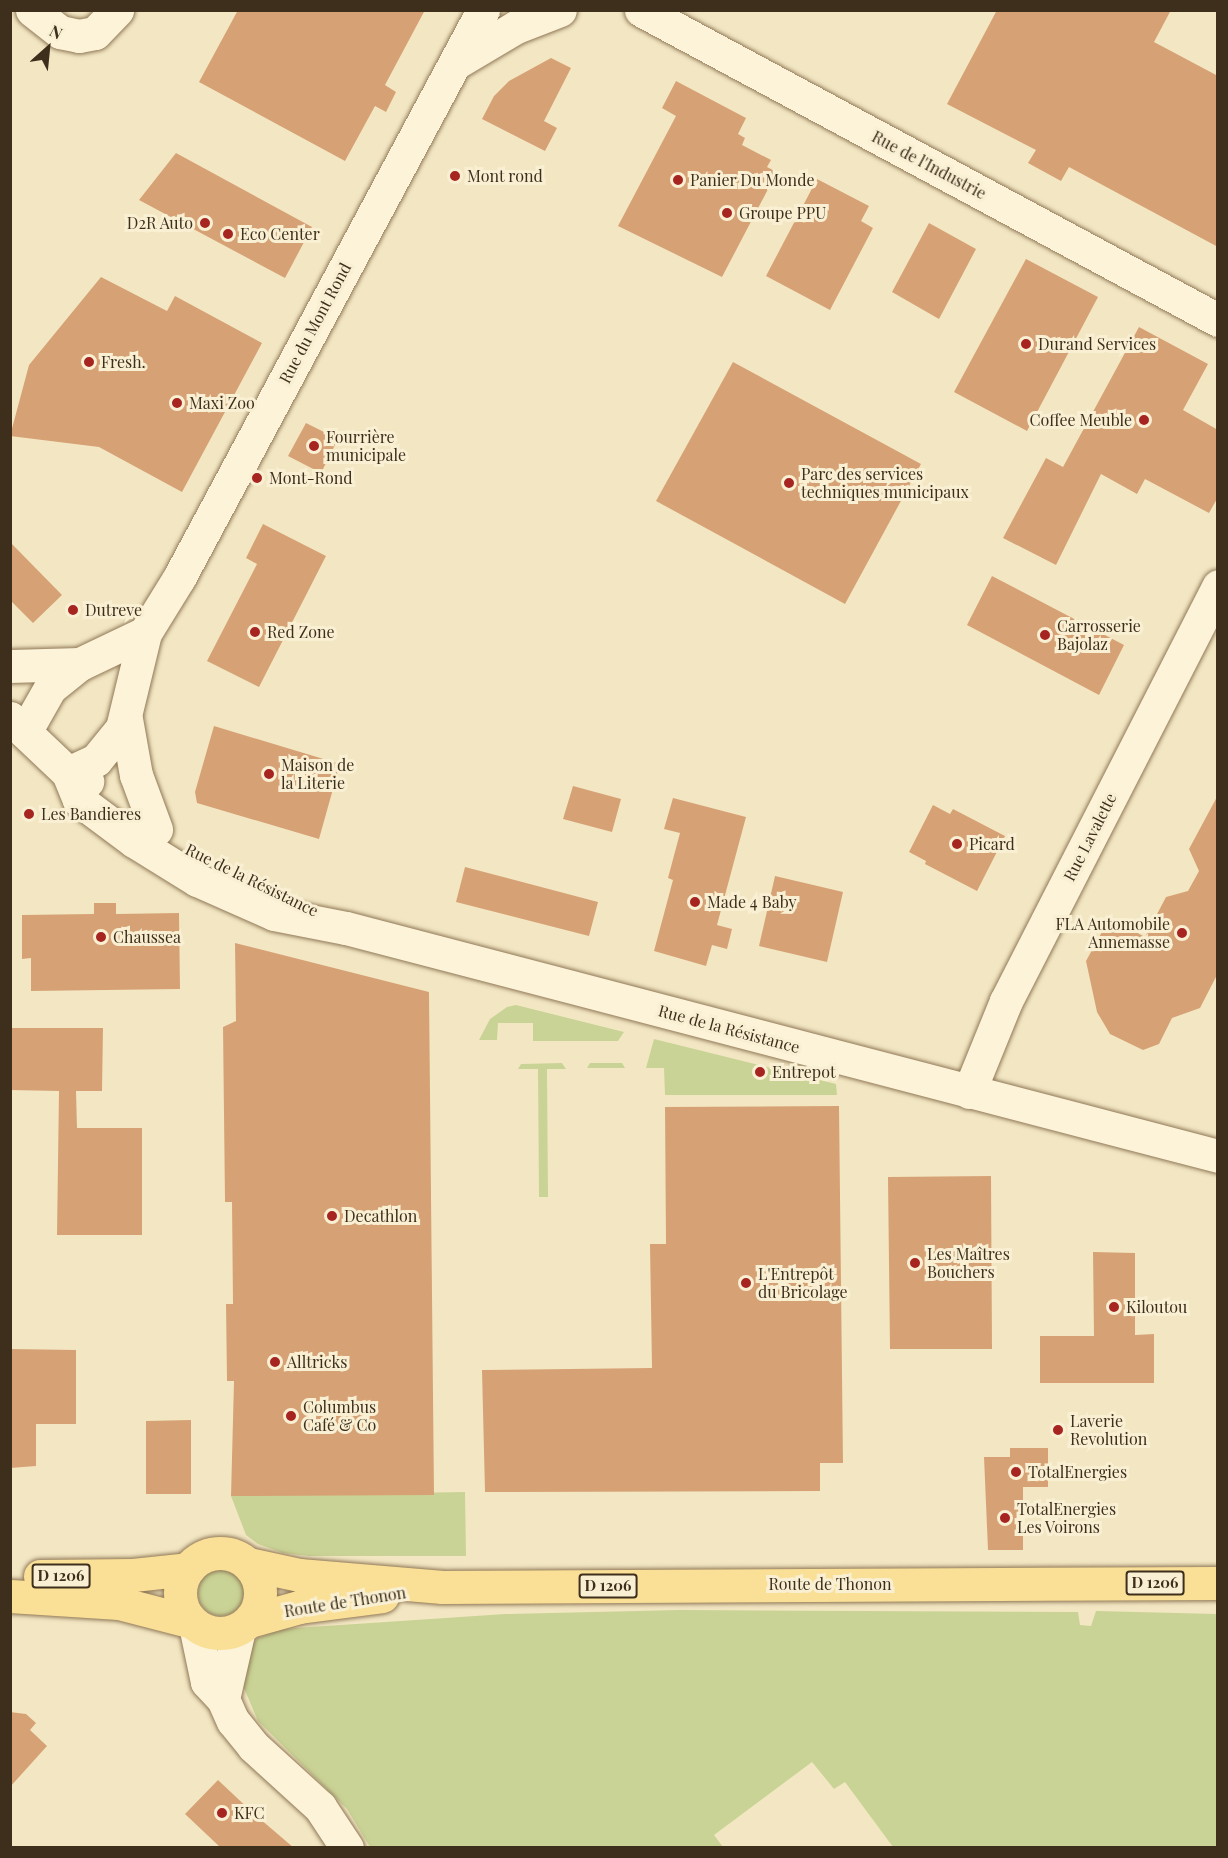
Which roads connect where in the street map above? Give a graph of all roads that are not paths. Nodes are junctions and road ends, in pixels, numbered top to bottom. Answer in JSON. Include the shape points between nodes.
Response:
{"nodes":[{"id":1,"x":32,"y":10,"type":"edge"},
{"id":2,"x":117,"y":10,"type":"edge"},
{"id":3,"x":483,"y":10,"type":"edge"},
{"id":4,"x":560,"y":10,"type":"edge"},
{"id":5,"x":641,"y":10,"type":"edge"},
{"id":6,"x":455,"y":63,"type":"junction"},
{"id":7,"x":1218,"y":320,"type":"edge"},
{"id":8,"x":1218,"y":586,"type":"edge"},
{"id":9,"x":145,"y":633,"type":"junction"},
{"id":10,"x":80,"y":664,"type":"junction"},
{"id":11,"x":10,"y":666,"type":"edge"},
{"id":12,"x":126,"y":718,"type":"junction"},
{"id":13,"x":18,"y":725,"type":"edge"},
{"id":14,"x":68,"y":773,"type":"junction"},
{"id":15,"x":156,"y":829,"type":"junction"},
{"id":16,"x":346,"y":928,"type":"junction"},
{"id":17,"x":969,"y":1092,"type":"junction"},
{"id":18,"x":1218,"y":1155,"type":"edge"},
{"id":19,"x":248,"y":1564,"type":"junction"},
{"id":20,"x":188,"y":1569,"type":"junction"},
{"id":21,"x":10,"y":1576,"type":"edge"},
{"id":22,"x":1218,"y":1582,"type":"edge"},
{"id":23,"x":442,"y":1587,"type":"junction"},
{"id":24,"x":10,"y":1596,"type":"edge"},
{"id":25,"x":194,"y":1623,"type":"junction"},
{"id":26,"x":244,"y":1625,"type":"junction"},
{"id":27,"x":223,"y":1699,"type":"junction"},
{"id":28,"x":347,"y":1848,"type":"edge"}],
"edges":[{"from":1,"to":2,"type":"street","via":[[60,32],[79,36],[96,33]]},
{"from":3,"to":6,"type":"street","name":"Rue du Mont Rond"},
{"from":4,"to":6,"type":"street","via":[[516,27]]},
{"from":5,"to":7,"type":"street","name":"Rue de l'Industrie"},
{"from":6,"to":9,"type":"street","name":"Rue du Mont Rond","via":[[179,578]]},
{"from":8,"to":17,"type":"street","name":"Rue Lavalette","via":[[1006,1001]]},
{"from":9,"to":10,"type":"street"},
{"from":9,"to":12,"type":"street","name":"Rue du Mont Rond"},
{"from":10,"to":11,"type":"street","via":[[57,668]]},
{"from":10,"to":13,"type":"street","via":[[59,679]]},
{"from":12,"to":14,"type":"street","name":"Rue du Mont Rond","via":[[104,753]]},
{"from":12,"to":15,"type":"street","name":"Rue du Mont Rond","via":[[136,775]]},
{"from":13,"to":14,"type":"street","name":"Rue de la Résistance"},
{"from":14,"to":15,"type":"street","name":"Rue de la Résistance","via":[[99,787]]},
{"from":14,"to":16,"type":"street","name":"Rue de la Résistance","via":[[79,800],[134,842],[189,875],[274,914]]},
{"from":15,"to":16,"type":"street","name":"Rue de la Résistance","via":[[215,864]]},
{"from":16,"to":17,"type":"street","name":"Rue de la Résistance"},
{"from":17,"to":18,"type":"street","name":"Rue de la Résistance"},
{"from":19,"to":20,"type":"main road","via":[[232,1555],[214,1553]]},
{"from":19,"to":23,"type":"main road","name":"Route de Thonon","number":"D 1206","via":[[299,1575]]},
{"from":19,"to":26,"type":"main road","via":[[260,1593],[259,1605]]},
{"from":20,"to":21,"type":"main road","number":"D 1206","via":[[112,1576]]},
{"from":20,"to":25,"type":"main road","via":[[180,1598]]},
{"from":22,"to":23,"type":"main road","name":"Route de Thonon","number":"D 1206"},
{"from":23,"to":26,"type":"main road","name":"Route de Thonon","number":"D 1206","via":[[299,1607]]},
{"from":24,"to":25,"type":"main road","number":"D 1206","via":[[113,1602]]},
{"from":25,"to":26,"type":"main road","via":[[213,1633]]},
{"from":25,"to":27,"type":"street","via":[[206,1677]]},
{"from":26,"to":27,"type":"street"},
{"from":27,"to":28,"type":"street","via":[[246,1739],[320,1807]]}]}
